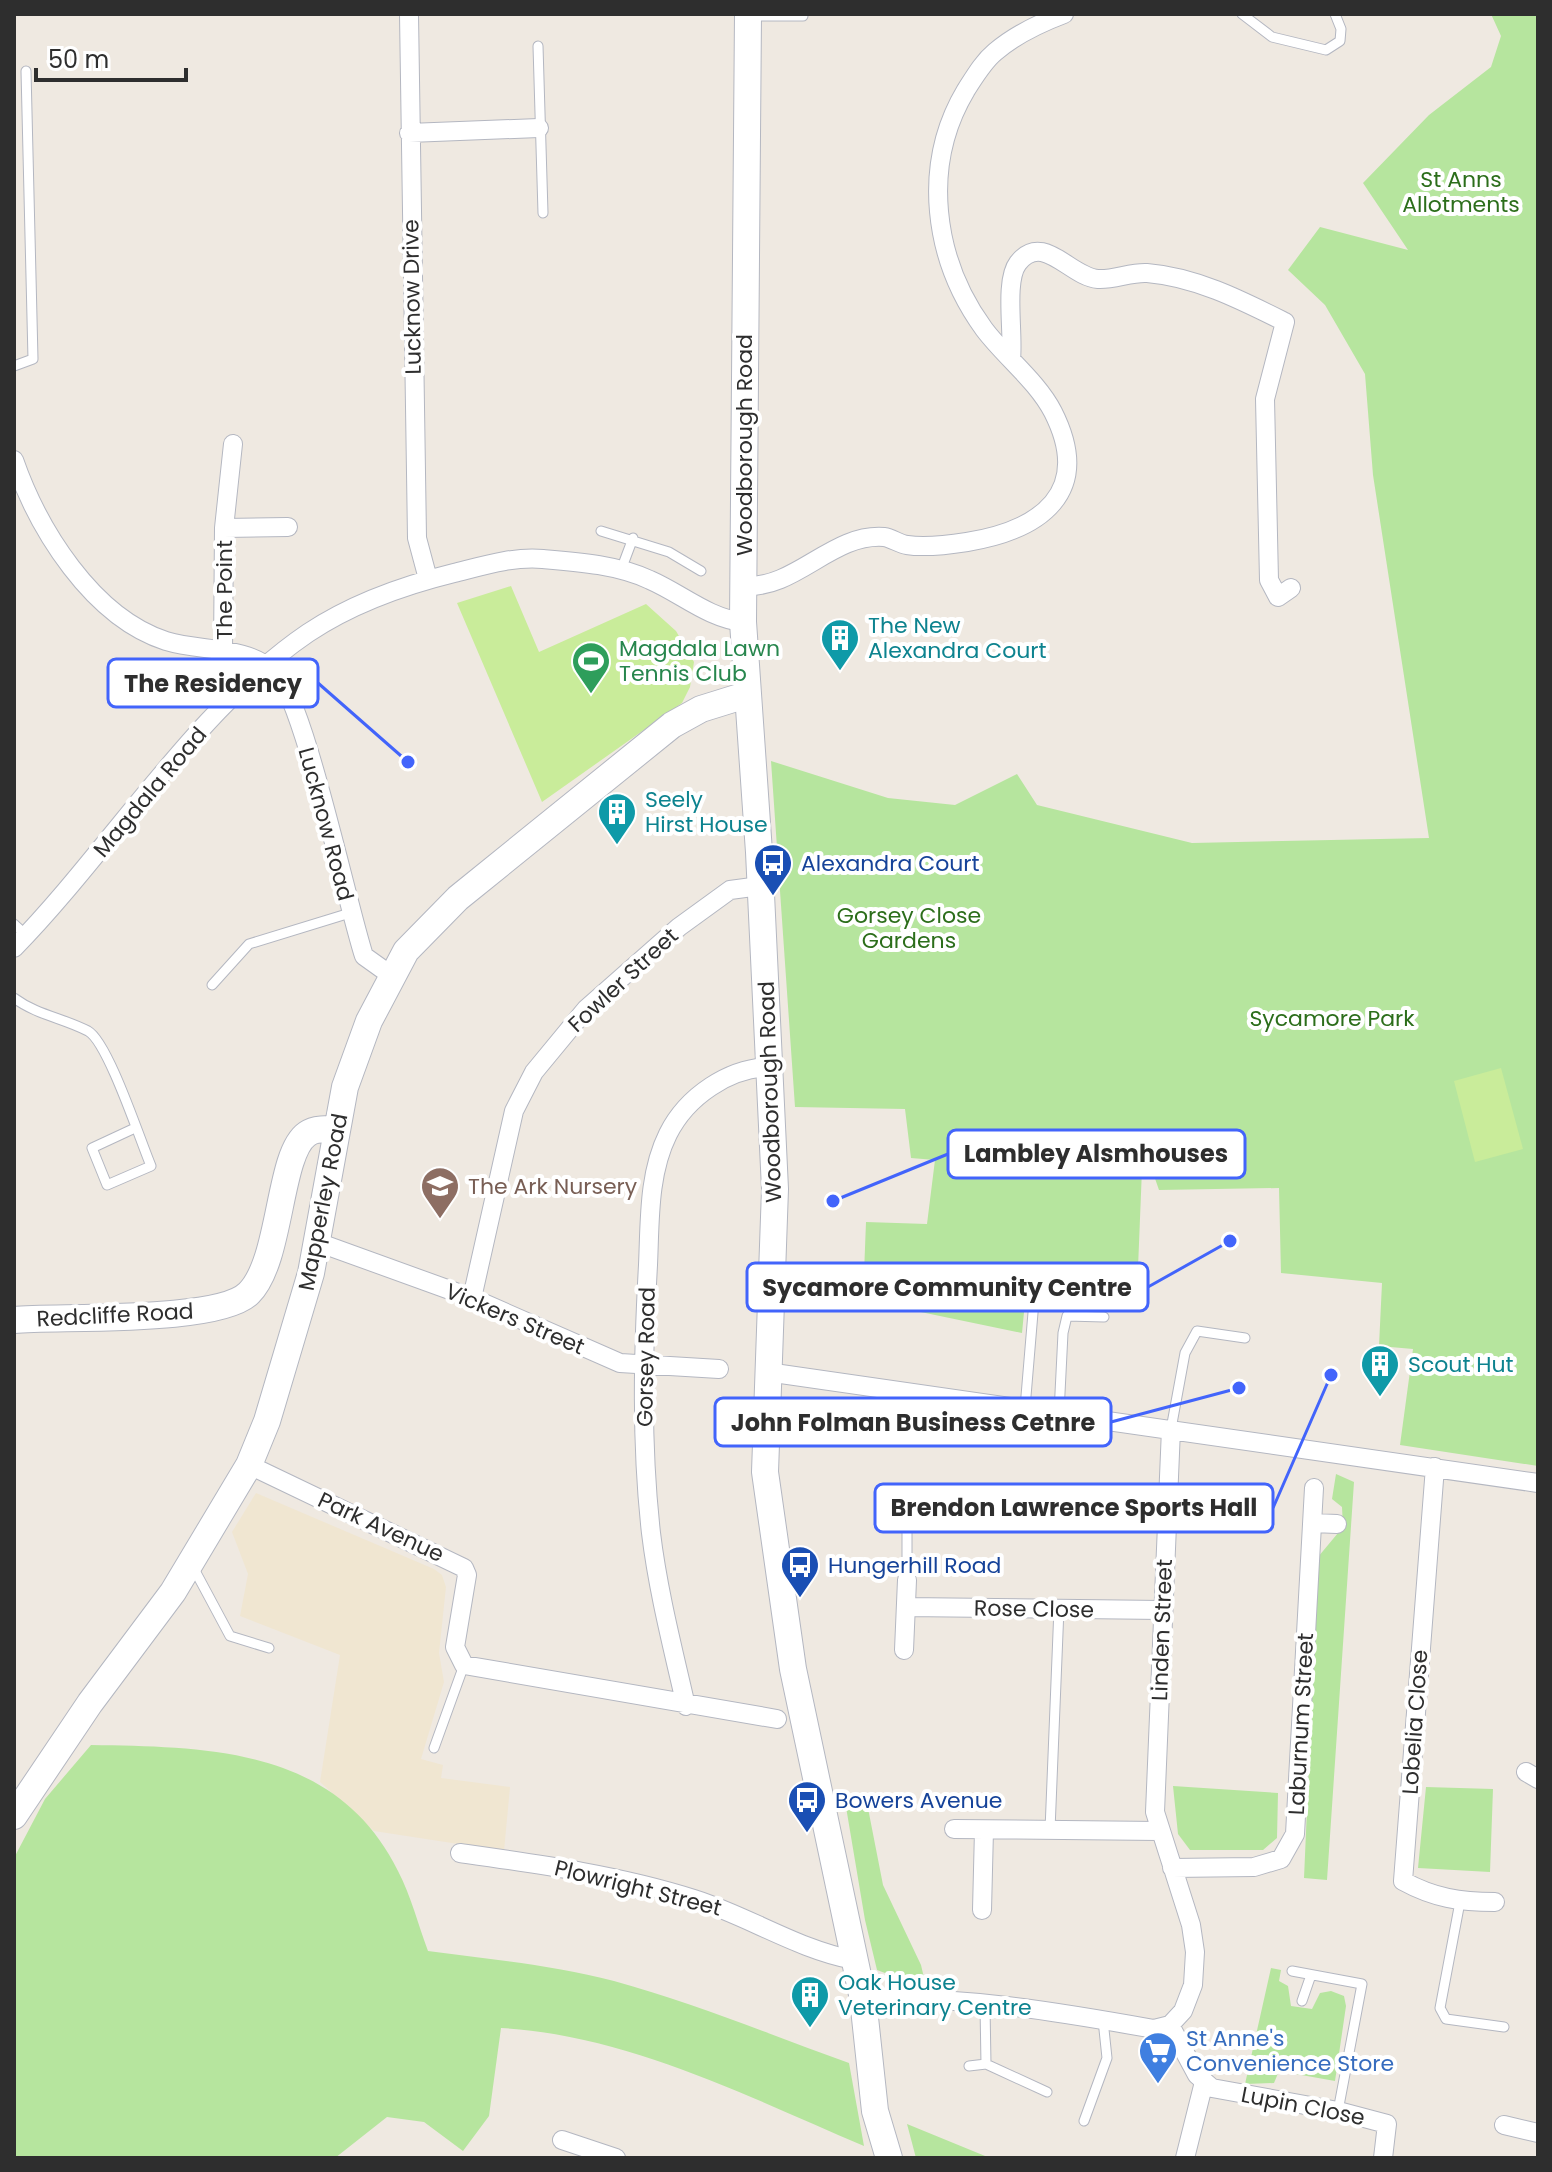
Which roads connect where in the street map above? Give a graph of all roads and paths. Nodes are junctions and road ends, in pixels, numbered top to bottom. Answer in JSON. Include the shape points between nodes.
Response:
{"nodes":[{"id":1,"x":409,"y":14,"type":"edge"},
{"id":2,"x":1064,"y":14,"type":"edge"},
{"id":3,"x":1242,"y":14,"type":"edge"},
{"id":4,"x":1335,"y":14,"type":"edge"},
{"id":5,"x":748,"y":15,"type":"edge"},
{"id":6,"x":803,"y":16,"type":"edge"},
{"id":7,"x":538,"y":46,"type":"dead end"},
{"id":8,"x":26,"y":71,"type":"dead end"},
{"id":9,"x":539,"y":128,"type":"junction"},
{"id":10,"x":409,"y":133,"type":"junction"},
{"id":11,"x":543,"y":213,"type":"dead end"},
{"id":12,"x":1011,"y":359,"type":"junction"},
{"id":13,"x":14,"y":366,"type":"edge"},
{"id":14,"x":233,"y":444,"type":"dead end"},
{"id":15,"x":14,"y":460,"type":"edge"},
{"id":16,"x":288,"y":527,"type":"dead end"},
{"id":17,"x":224,"y":528,"type":"junction"},
{"id":18,"x":601,"y":531,"type":"dead end"},
{"id":19,"x":633,"y":538,"type":"junction"},
{"id":20,"x":621,"y":570,"type":"junction"},
{"id":21,"x":701,"y":571,"type":"dead end"},
{"id":22,"x":428,"y":579,"type":"junction"},
{"id":23,"x":744,"y":586,"type":"junction"},
{"id":24,"x":1291,"y":588,"type":"dead end"},
{"id":25,"x":743,"y":622,"type":"junction"},
{"id":26,"x":223,"y":651,"type":"junction"},
{"id":27,"x":266,"y":666,"type":"junction"},
{"id":28,"x":746,"y":695,"type":"junction"},
{"id":29,"x":760,"y":886,"type":"junction"},
{"id":30,"x":350,"y":913,"type":"junction"},
{"id":31,"x":18,"y":936,"type":"edge"},
{"id":32,"x":392,"y":976,"type":"junction"},
{"id":33,"x":212,"y":985,"type":"dead end"},
{"id":34,"x":14,"y":998,"type":"edge"},
{"id":35,"x":770,"y":1067,"type":"junction"},
{"id":36,"x":135,"y":1128,"type":"junction"},
{"id":37,"x":336,"y":1130,"type":"junction"},
{"id":38,"x":317,"y":1242,"type":"junction"},
{"id":39,"x":1036,"y":1277,"type":"dead end"},
{"id":40,"x":472,"y":1298,"type":"junction"},
{"id":41,"x":1104,"y":1317,"type":"dead end"},
{"id":42,"x":14,"y":1320,"type":"edge"},
{"id":43,"x":1245,"y":1338,"type":"dead end"},
{"id":44,"x":644,"y":1365,"type":"junction"},
{"id":45,"x":719,"y":1369,"type":"dead end"},
{"id":46,"x":767,"y":1372,"type":"junction"},
{"id":47,"x":1025,"y":1408,"type":"junction"},
{"id":48,"x":1059,"y":1413,"type":"junction"},
{"id":49,"x":1171,"y":1429,"type":"junction"},
{"id":50,"x":249,"y":1465,"type":"junction"},
{"id":51,"x":1435,"y":1467,"type":"junction"},
{"id":52,"x":1538,"y":1483,"type":"edge"},
{"id":53,"x":1314,"y":1488,"type":"dead end"},
{"id":54,"x":907,"y":1490,"type":"dead end"},
{"id":55,"x":1313,"y":1523,"type":"junction"},
{"id":56,"x":1337,"y":1524,"type":"dead end"},
{"id":57,"x":191,"y":1564,"type":"junction"},
{"id":58,"x":907,"y":1580,"type":"joint"},
{"id":59,"x":906,"y":1607,"type":"junction"},
{"id":60,"x":1059,"y":1608,"type":"junction"},
{"id":61,"x":1162,"y":1610,"type":"junction"},
{"id":62,"x":269,"y":1648,"type":"dead end"},
{"id":63,"x":904,"y":1650,"type":"dead end"},
{"id":64,"x":464,"y":1665,"type":"junction"},
{"id":65,"x":686,"y":1706,"type":"junction"},
{"id":66,"x":777,"y":1719,"type":"dead end"},
{"id":67,"x":434,"y":1748,"type":"dead end"},
{"id":68,"x":14,"y":1816,"type":"edge"},
{"id":69,"x":954,"y":1829,"type":"dead end"},
{"id":70,"x":984,"y":1830,"type":"junction"},
{"id":71,"x":1050,"y":1830,"type":"junction"},
{"id":72,"x":1159,"y":1831,"type":"junction"},
{"id":73,"x":460,"y":1853,"type":"dead end"},
{"id":74,"x":1172,"y":1868,"type":"junction"},
{"id":75,"x":1460,"y":1902,"type":"junction"},
{"id":76,"x":1495,"y":1902,"type":"dead end"},
{"id":77,"x":982,"y":1910,"type":"dead end"},
{"id":78,"x":854,"y":1960,"type":"junction"},
{"id":79,"x":1292,"y":1971,"type":"dead end"},
{"id":80,"x":1311,"y":1975,"type":"junction"},
{"id":81,"x":863,"y":1999,"type":"junction"},
{"id":82,"x":1302,"y":2001,"type":"dead end"},
{"id":83,"x":985,"y":2006,"type":"junction"},
{"id":84,"x":1103,"y":2020,"type":"junction"},
{"id":85,"x":1170,"y":2025,"type":"junction"},
{"id":86,"x":1504,"y":2027,"type":"dead end"},
{"id":87,"x":986,"y":2064,"type":"junction"},
{"id":88,"x":969,"y":2066,"type":"dead end"},
{"id":89,"x":1204,"y":2082,"type":"junction"},
{"id":90,"x":1047,"y":2092,"type":"dead end"},
{"id":91,"x":1338,"y":2111,"type":"junction"},
{"id":92,"x":1084,"y":2121,"type":"dead end"},
{"id":93,"x":1504,"y":2125,"type":"dead end"},
{"id":94,"x":1538,"y":2133,"type":"edge"},
{"id":95,"x":562,"y":2140,"type":"dead end"},
{"id":96,"x":616,"y":2158,"type":"edge"},
{"id":97,"x":889,"y":2158,"type":"edge"},
{"id":98,"x":1185,"y":2158,"type":"edge"},
{"id":99,"x":1383,"y":2158,"type":"edge"}],
"edges":[{"from":1,"to":10,"type":"street","name":"Lucknow Drive"},
{"from":2,"to":12,"type":"street","via":[[1009,41],[982,65],[959,102],[936,172],[937,209],[961,289],[983,328]]},
{"from":3,"to":4,"type":"lane","via":[[1272,37],[1326,50],[1339,44]]},
{"from":5,"to":6,"type":"lane"},
{"from":5,"to":23,"type":"main road","name":"Woodborough Road"},
{"from":7,"to":9,"type":"lane"},
{"from":8,"to":13,"type":"lane","via":[[33,359]]},
{"from":9,"to":10,"type":"street"},
{"from":9,"to":11,"type":"lane"},
{"from":10,"to":22,"type":"street","name":"Lucknow Drive","via":[[417,538]]},
{"from":12,"to":23,"type":"street","via":[[1053,411],[1067,447],[1063,484],[1054,505],[1003,536],[945,545],[906,545],[886,537],[854,540],[789,575]]},
{"from":12,"to":24,"type":"street","via":[[1010,278],[1032,252],[1045,251],[1097,279],[1144,272],[1183,278],[1285,322],[1265,399],[1269,580],[1278,597]]},
{"from":14,"to":17,"type":"street","name":"The Point"},
{"from":15,"to":26,"type":"street","via":[[63,559],[113,611],[163,640]]},
{"from":16,"to":17,"type":"street","name":"The Point"},
{"from":17,"to":26,"type":"street","name":"The Point"},
{"from":18,"to":19,"type":"lane"},
{"from":19,"to":20,"type":"lane"},
{"from":19,"to":21,"type":"lane"},
{"from":20,"to":22,"type":"street","name":"Magdala Road","via":[[538,558]]},
{"from":20,"to":25,"type":"street","name":"Magdala Road","via":[[651,580],[724,620]]},
{"from":22,"to":27,"type":"street","name":"Magdala Road","via":[[310,632]]},
{"from":23,"to":25,"type":"main road","name":"Woodborough Road"},
{"from":25,"to":28,"type":"main road","name":"Woodborough Road"},
{"from":26,"to":27,"type":"street","via":[[256,657]]},
{"from":27,"to":30,"type":"street","name":"Lucknow Road","via":[[290,694]]},
{"from":27,"to":31,"type":"street","name":"Magdala Road"},
{"from":28,"to":29,"type":"main road","name":"Woodborough Road"},
{"from":28,"to":32,"type":"main road","name":"Mapperley Road","via":[[672,725],[458,898],[406,951]]},
{"from":29,"to":35,"type":"main road","name":"Woodborough Road"},
{"from":29,"to":40,"type":"street","name":"Fowler Street","via":[[730,890],[679,927],[586,1009],[534,1072],[514,1111]]},
{"from":30,"to":32,"type":"street","name":"Lucknow Road","via":[[364,956]]},
{"from":30,"to":33,"type":"lane","via":[[249,944]]},
{"from":32,"to":37,"type":"main road","name":"Mapperley Road","via":[[359,1048]]},
{"from":34,"to":36,"type":"lane","via":[[31,1010],[91,1032]]},
{"from":35,"to":44,"type":"street","name":"Gorsey Road","via":[[747,1068],[723,1078],[697,1098],[669,1132],[652,1194]]},
{"from":35,"to":46,"type":"main road","name":"Woodborough Road","via":[[775,1189]]},
{"from":36,"to":36,"type":"lane","via":[[92,1148],[107,1185],[151,1166]]},
{"from":37,"to":38,"type":"main road","name":"Mapperley Road"},
{"from":37,"to":42,"type":"main road","name":"Redcliffe Road","via":[[307,1133],[291,1151],[262,1273],[249,1293],[229,1306],[188,1314]]},
{"from":38,"to":40,"type":"street","name":"Vickers Street"},
{"from":38,"to":50,"type":"main road","name":"Mapperley Road","via":[[295,1335]]},
{"from":39,"to":47,"type":"lane"},
{"from":40,"to":44,"type":"street","name":"Vickers Street","via":[[579,1348],[620,1363]]},
{"from":41,"to":48,"type":"lane","via":[[1067,1316]]},
{"from":43,"to":49,"type":"lane","via":[[1197,1331],[1185,1353]]},
{"from":44,"to":45,"type":"street","name":"Vickers Street"},
{"from":44,"to":65,"type":"street","name":"Gorsey Road","via":[[651,1533]]},
{"from":46,"to":47,"type":"street"},
{"from":46,"to":78,"type":"main road","name":"Woodborough Road","via":[[765,1472],[771,1533],[793,1669]]},
{"from":47,"to":48,"type":"street"},
{"from":48,"to":49,"type":"street"},
{"from":49,"to":51,"type":"street"},
{"from":49,"to":61,"type":"street","name":"Linden Street"},
{"from":50,"to":57,"type":"main road","name":"Mapperley Road"},
{"from":50,"to":64,"type":"street","name":"Park Avenue","via":[[464,1568],[455,1647]]},
{"from":51,"to":52,"type":"street"},
{"from":51,"to":75,"type":"street","name":"Lobelia Close","via":[[1403,1881],[1428,1895]]},
{"from":53,"to":55,"type":"street","name":"Laburnum Street"},
{"from":54,"to":58,"type":"lane"},
{"from":55,"to":56,"type":"street"},
{"from":55,"to":74,"type":"street","name":"Laburnum Street","via":[[1295,1834],[1281,1859],[1254,1867]]},
{"from":57,"to":62,"type":"lane","via":[[230,1636]]},
{"from":57,"to":68,"type":"main road","name":"Mapperley Road"},
{"from":58,"to":59,"type":"street"},
{"from":59,"to":60,"type":"street","name":"Rose Close"},
{"from":59,"to":63,"type":"street"},
{"from":60,"to":61,"type":"street","name":"Rose Close"},
{"from":60,"to":71,"type":"lane"},
{"from":61,"to":72,"type":"street","name":"Linden Street","via":[[1155,1812]]},
{"from":64,"to":65,"type":"street"},
{"from":64,"to":67,"type":"lane","via":[[434,1732]]},
{"from":65,"to":66,"type":"street"},
{"from":69,"to":70,"type":"street"},
{"from":70,"to":71,"type":"street"},
{"from":70,"to":77,"type":"street"},
{"from":71,"to":72,"type":"street"},
{"from":72,"to":74,"type":"street","name":"Linden Street"},
{"from":73,"to":78,"type":"street","name":"Plowright Street","via":[[542,1864],[691,1898],[815,1950]]},
{"from":74,"to":85,"type":"street","name":"Linden Street","via":[[1195,1952],[1193,1985],[1183,2011]]},
{"from":75,"to":76,"type":"street","name":"Lobelia Close"},
{"from":75,"to":86,"type":"lane","via":[[1440,2008],[1446,2019]]},
{"from":78,"to":81,"type":"main road","name":"Woodborough Road"},
{"from":79,"to":80,"type":"lane"},
{"from":80,"to":82,"type":"lane"},
{"from":80,"to":91,"type":"lane","via":[[1362,1984]]},
{"from":81,"to":83,"type":"street"},
{"from":81,"to":97,"type":"main road","name":"Woodborough Road","via":[[875,2111]]},
{"from":83,"to":84,"type":"street"},
{"from":83,"to":87,"type":"lane"},
{"from":84,"to":85,"type":"street","via":[[1154,2029]]},
{"from":84,"to":92,"type":"lane","via":[[1107,2058]]},
{"from":85,"to":89,"type":"street"},
{"from":87,"to":88,"type":"lane"},
{"from":87,"to":90,"type":"lane"},
{"from":89,"to":91,"type":"street","name":"Lupin Close","via":[[1212,2088]]},
{"from":89,"to":98,"type":"street"},
{"from":91,"to":99,"type":"street","name":"Lupin Close","via":[[1387,2124]]},
{"from":93,"to":94,"type":"street"},
{"from":95,"to":96,"type":"street"}]}
